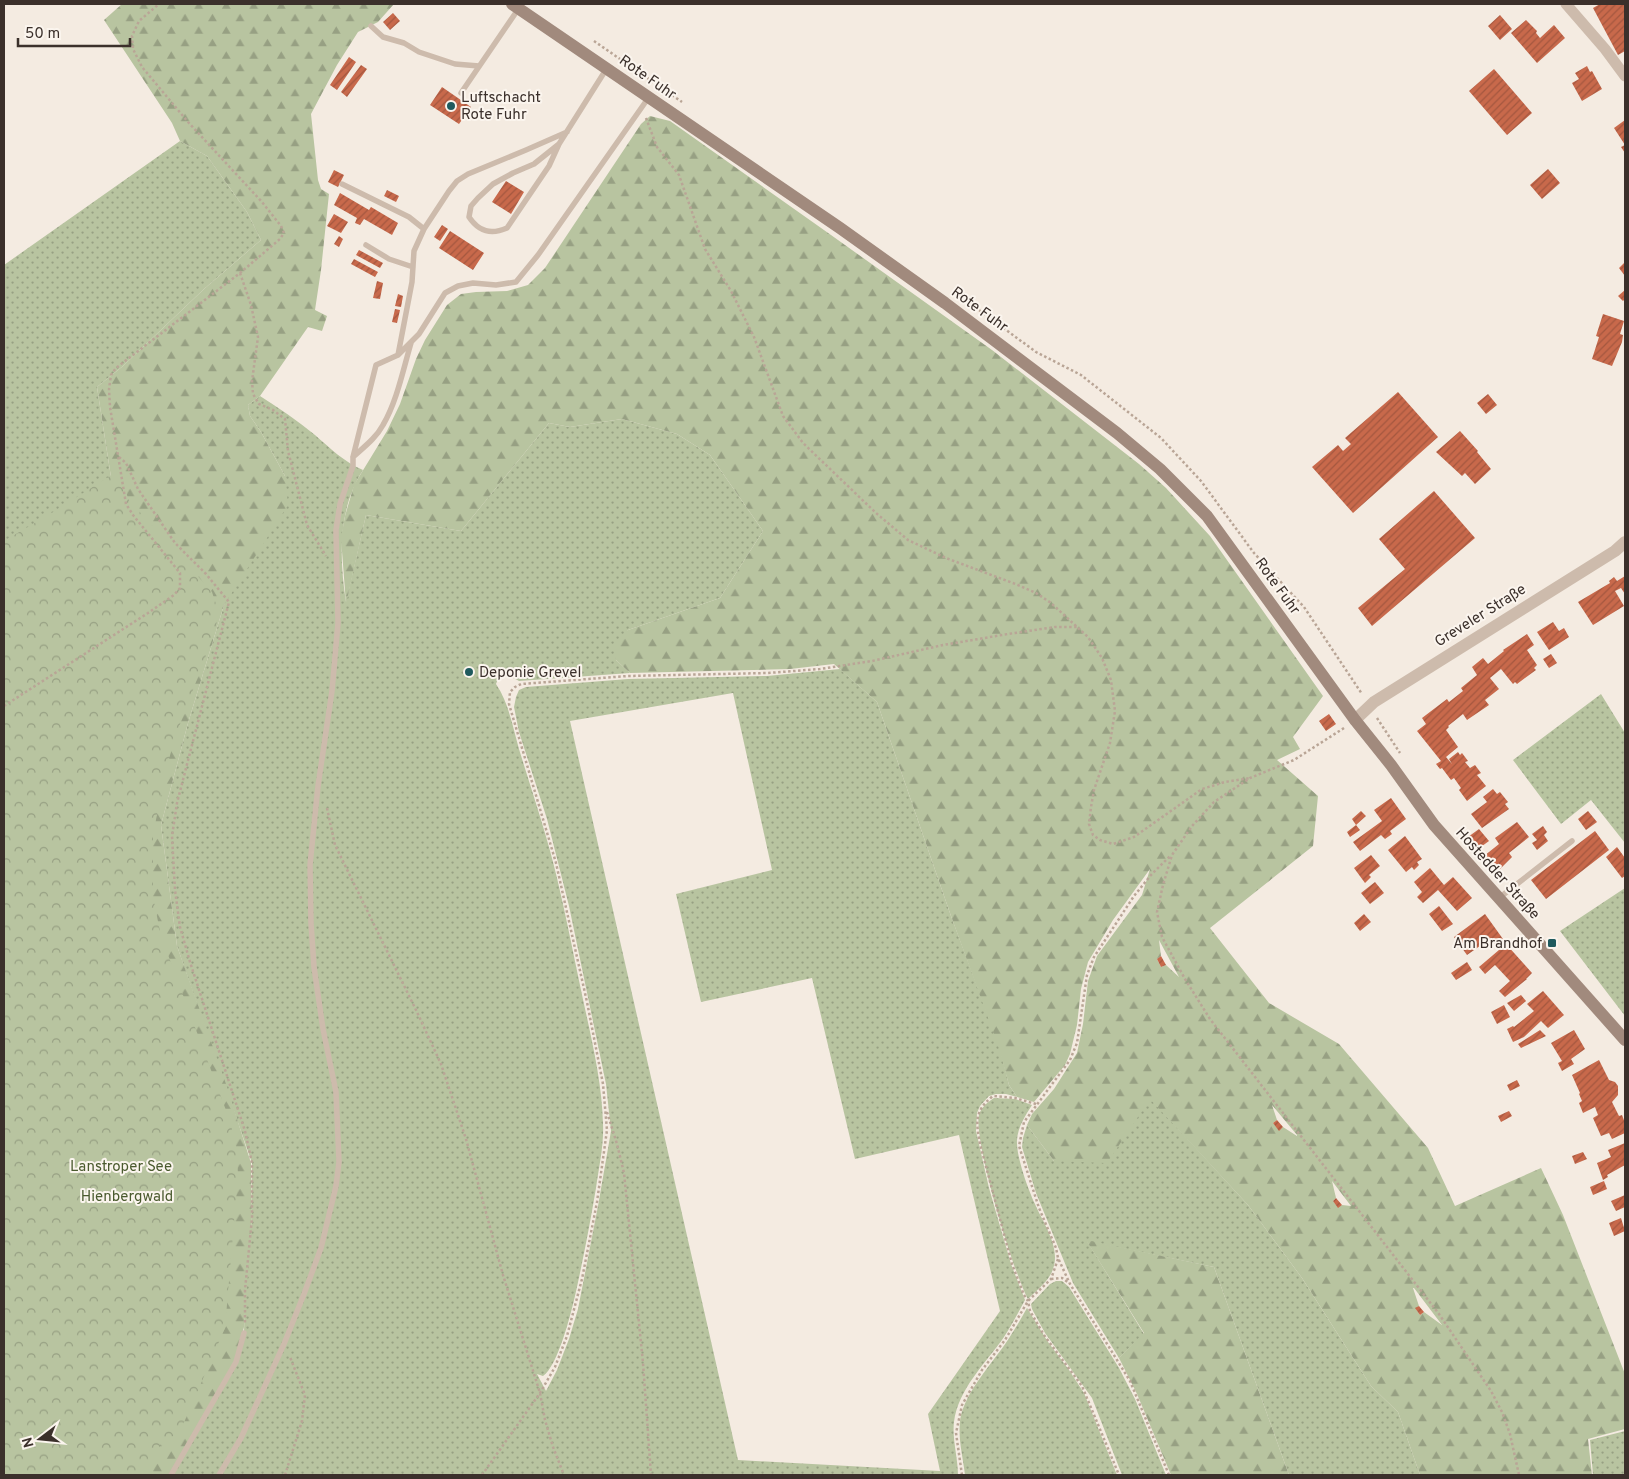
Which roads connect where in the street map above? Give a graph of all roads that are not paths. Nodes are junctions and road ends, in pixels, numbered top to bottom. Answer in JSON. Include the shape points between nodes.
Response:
{"nodes":[{"id":1,"x":1566,"y":4,"type":"edge"},
{"id":2,"x":515,"y":6,"type":"edge"},
{"id":3,"x":371,"y":26,"type":"dead end"},
{"id":4,"x":479,"y":66,"type":"junction"},
{"id":5,"x":608,"y":68,"type":"junction"},
{"id":6,"x":1625,"y":75,"type":"edge"},
{"id":7,"x":461,"y":93,"type":"dead end"},
{"id":8,"x":649,"y":97,"type":"junction"},
{"id":9,"x":567,"y":132,"type":"junction"},
{"id":10,"x":560,"y":144,"type":"junction"},
{"id":11,"x":342,"y":184,"type":"dead end"},
{"id":12,"x":424,"y":229,"type":"junction"},
{"id":13,"x":366,"y":245,"type":"dead end"},
{"id":14,"x":413,"y":267,"type":"junction"},
{"id":15,"x":412,"y":341,"type":"junction"},
{"id":16,"x":398,"y":355,"type":"junction"},
{"id":17,"x":353,"y":456,"type":"junction"},
{"id":18,"x":1625,"y":542,"type":"edge"},
{"id":19,"x":1355,"y":720,"type":"junction"},
{"id":20,"x":1572,"y":841,"type":"dead end"},
{"id":21,"x":1499,"y":898,"type":"junction"},
{"id":22,"x":1625,"y":1040,"type":"edge"},
{"id":23,"x":244,"y":1333,"type":"road end"},
{"id":24,"x":171,"y":1475,"type":"edge"},
{"id":25,"x":219,"y":1475,"type":"edge"}],
"edges":[{"from":1,"to":6,"type":"street"},
{"from":2,"to":4,"type":"lane"},
{"from":2,"to":5,"type":"main road","name":"Rote Fuhr"},
{"from":3,"to":4,"type":"lane","via":[[383,37],[419,52],[455,64]]},
{"from":4,"to":7,"type":"lane"},
{"from":5,"to":8,"type":"main road","name":"Rote Fuhr"},
{"from":5,"to":9,"type":"lane"},
{"from":8,"to":15,"type":"lane","via":[[538,256],[516,282],[496,285],[473,283],[445,293]]},
{"from":8,"to":19,"type":"main road","name":"Rote Fuhr","via":[[945,303],[1109,427],[1160,470],[1206,516]]},
{"from":9,"to":10,"type":"lane"},
{"from":9,"to":12,"type":"lane","via":[[457,181]]},
{"from":10,"to":10,"type":"lane","via":[[534,164],[493,184],[478,198],[471,206],[469,217],[476,227],[498,232],[507,228]]},
{"from":11,"to":12,"type":"lane","via":[[409,216]]},
{"from":12,"to":14,"type":"lane","via":[[414,251]]},
{"from":13,"to":14,"type":"lane","via":[[389,259]]},
{"from":14,"to":16,"type":"lane"},
{"from":15,"to":16,"type":"lane"},
{"from":15,"to":17,"type":"lane","via":[[383,426]]},
{"from":16,"to":17,"type":"lane","via":[[376,365]]},
{"from":17,"to":25,"type":"lane","via":[[336,530],[338,623],[310,865],[314,968],[336,1092],[339,1139],[336,1186],[321,1248],[284,1344],[241,1438]]},
{"from":18,"to":19,"type":"street","name":"Greveler Straße","via":[[1415,674],[1369,706]]},
{"from":19,"to":21,"type":"main road","name":"Hostedder Straße","via":[[1434,825]]},
{"from":20,"to":21,"type":"lane"},
{"from":21,"to":22,"type":"main road","name":"Hostedder Straße"},
{"from":23,"to":24,"type":"lane","via":[[236,1362]]}]}
